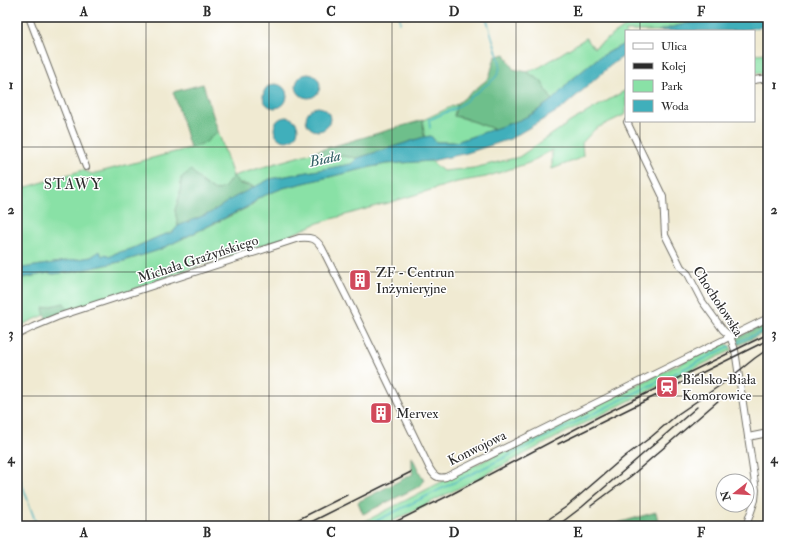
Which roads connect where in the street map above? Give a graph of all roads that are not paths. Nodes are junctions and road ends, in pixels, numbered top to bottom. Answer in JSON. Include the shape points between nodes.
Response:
{"nodes":[{"id":1,"x":29,"y":17,"type":"edge"},
{"id":2,"x":768,"y":78,"type":"edge"},
{"id":3,"x":755,"y":80,"type":"edge"},
{"id":4,"x":628,"y":122,"type":"edge"},
{"id":5,"x":86,"y":167,"type":"dead end"},
{"id":6,"x":314,"y":239,"type":"joint"},
{"id":7,"x":768,"y":318,"type":"edge"},
{"id":8,"x":17,"y":335,"type":"edge"},
{"id":9,"x":730,"y":336,"type":"junction"},
{"id":10,"x":768,"y":433,"type":"edge"},
{"id":11,"x":748,"y":437,"type":"junction"},
{"id":12,"x":746,"y":526,"type":"edge"}],
"edges":[{"from":1,"to":5,"type":"street"},
{"from":2,"to":3,"type":"street"},
{"from":4,"to":9,"type":"street","name":"Chochołowska","via":[[663,197],[666,235],[681,267],[688,274],[702,301]]},
{"from":6,"to":8,"type":"street","name":"Michała Grażyńskiego","via":[[299,238],[90,306]]},
{"from":6,"to":9,"type":"street","name":"Konwojowa","via":[[322,248],[432,474],[436,477],[446,477]]},
{"from":7,"to":9,"type":"street","name":"Konwojowa"},
{"from":9,"to":11,"type":"street","name":"Chochołowska","via":[[736,356]]},
{"from":10,"to":11,"type":"street"},
{"from":11,"to":12,"type":"street","name":"Chochołowska","via":[[756,490]]}]}
